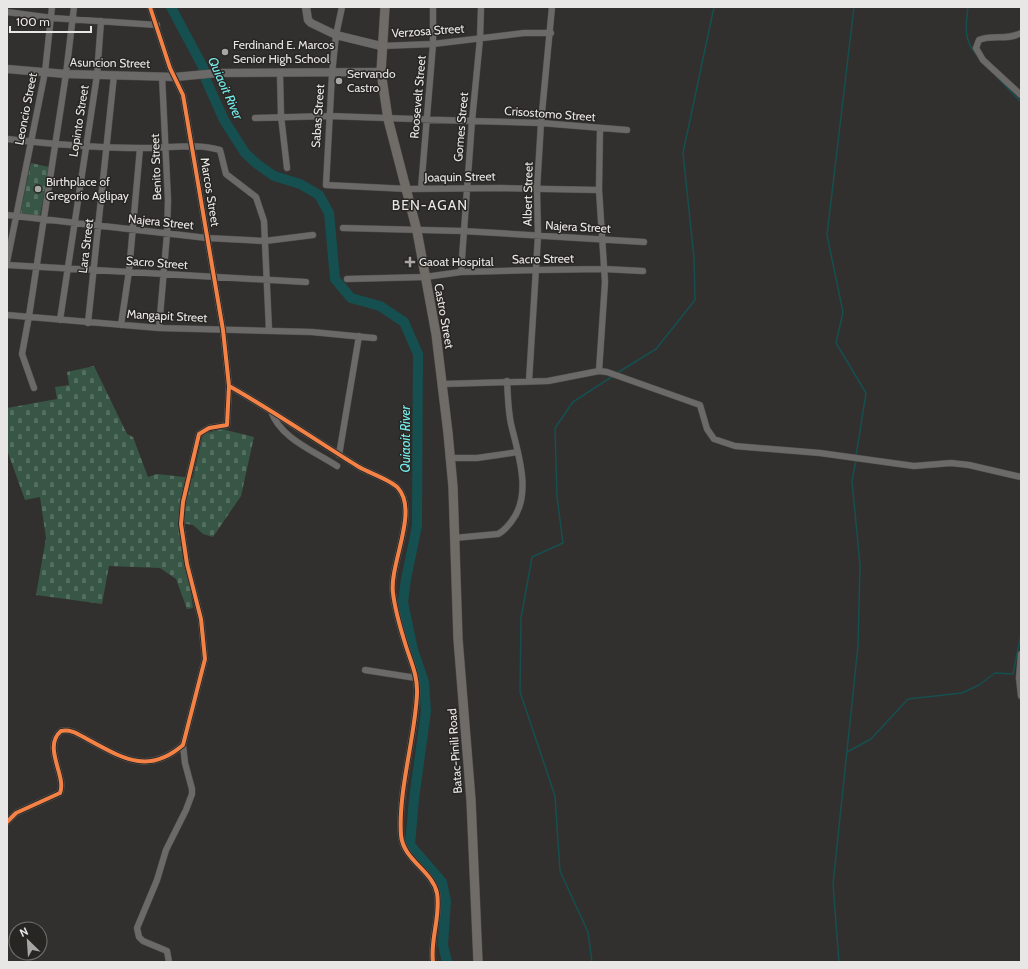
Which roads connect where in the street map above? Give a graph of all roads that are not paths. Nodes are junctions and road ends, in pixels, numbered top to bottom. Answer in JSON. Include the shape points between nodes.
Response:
{"nodes":[{"id":1,"x":52,"y":7,"type":"edge"},
{"id":2,"x":74,"y":7,"type":"edge"},
{"id":3,"x":150,"y":7,"type":"edge"},
{"id":4,"x":306,"y":7,"type":"edge"},
{"id":5,"x":342,"y":7,"type":"edge"},
{"id":6,"x":385,"y":7,"type":"edge"},
{"id":7,"x":433,"y":7,"type":"edge"},
{"id":8,"x":481,"y":7,"type":"edge"},
{"id":9,"x":552,"y":7,"type":"edge"},
{"id":10,"x":7,"y":12,"type":"edge"},
{"id":11,"x":52,"y":18,"type":"junction"},
{"id":12,"x":73,"y":19,"type":"junction"},
{"id":13,"x":101,"y":21,"type":"junction"},
{"id":14,"x":157,"y":25,"type":"junction"},
{"id":15,"x":551,"y":33,"type":"junction"},
{"id":16,"x":1021,"y":33,"type":"edge"},
{"id":17,"x":336,"y":36,"type":"junction"},
{"id":18,"x":480,"y":39,"type":"junction"},
{"id":19,"x":433,"y":44,"type":"junction"},
{"id":20,"x":382,"y":46,"type":"junction"},
{"id":21,"x":7,"y":69,"type":"edge"},
{"id":22,"x":44,"y":72,"type":"junction"},
{"id":23,"x":381,"y":72,"type":"junction"},
{"id":24,"x":66,"y":74,"type":"junction"},
{"id":25,"x":280,"y":74,"type":"junction"},
{"id":26,"x":332,"y":74,"type":"junction"},
{"id":27,"x":97,"y":75,"type":"junction"},
{"id":28,"x":114,"y":75,"type":"junction"},
{"id":29,"x":162,"y":76,"type":"junction"},
{"id":30,"x":175,"y":77,"type":"junction"},
{"id":31,"x":1021,"y":95,"type":"edge"},
{"id":32,"x":281,"y":116,"type":"junction"},
{"id":33,"x":329,"y":116,"type":"junction"},
{"id":34,"x":255,"y":118,"type":"dead end"},
{"id":35,"x":388,"y":119,"type":"junction"},
{"id":36,"x":426,"y":120,"type":"junction"},
{"id":37,"x":472,"y":121,"type":"junction"},
{"id":38,"x":541,"y":123,"type":"junction"},
{"id":39,"x":600,"y":128,"type":"junction"},
{"id":40,"x":627,"y":130,"type":"dead end"},
{"id":41,"x":7,"y":139,"type":"edge"},
{"id":42,"x":31,"y":142,"type":"junction"},
{"id":43,"x":54,"y":144,"type":"junction"},
{"id":44,"x":192,"y":145,"type":"junction"},
{"id":45,"x":86,"y":146,"type":"junction"},
{"id":46,"x":108,"y":146,"type":"junction"},
{"id":47,"x":140,"y":148,"type":"junction"},
{"id":48,"x":167,"y":148,"type":"junction"},
{"id":49,"x":287,"y":168,"type":"dead end"},
{"id":50,"x":325,"y":180,"type":"joint"},
{"id":51,"x":467,"y":188,"type":"junction"},
{"id":52,"x":408,"y":189,"type":"junction"},
{"id":53,"x":421,"y":189,"type":"junction"},
{"id":54,"x":538,"y":189,"type":"junction"},
{"id":55,"x":599,"y":190,"type":"junction"},
{"id":56,"x":7,"y":215,"type":"edge"},
{"id":57,"x":17,"y":216,"type":"junction"},
{"id":58,"x":43,"y":220,"type":"junction"},
{"id":59,"x":74,"y":223,"type":"junction"},
{"id":60,"x":99,"y":226,"type":"junction"},
{"id":61,"x":343,"y":228,"type":"dead end"},
{"id":62,"x":133,"y":230,"type":"junction"},
{"id":63,"x":417,"y":230,"type":"junction"},
{"id":64,"x":463,"y":231,"type":"junction"},
{"id":65,"x":167,"y":234,"type":"junction"},
{"id":66,"x":314,"y":235,"type":"dead end"},
{"id":67,"x":538,"y":236,"type":"junction"},
{"id":68,"x":207,"y":238,"type":"junction"},
{"id":69,"x":602,"y":239,"type":"junction"},
{"id":70,"x":265,"y":241,"type":"junction"},
{"id":71,"x":644,"y":242,"type":"dead end"},
{"id":72,"x":7,"y":263,"type":"edge"},
{"id":73,"x":36,"y":267,"type":"junction"},
{"id":74,"x":604,"y":269,"type":"junction"},
{"id":75,"x":69,"y":270,"type":"junction"},
{"id":76,"x":535,"y":270,"type":"junction"},
{"id":77,"x":94,"y":271,"type":"junction"},
{"id":78,"x":129,"y":271,"type":"junction"},
{"id":79,"x":643,"y":271,"type":"dead end"},
{"id":80,"x":461,"y":272,"type":"junction"},
{"id":81,"x":164,"y":275,"type":"junction"},
{"id":82,"x":213,"y":277,"type":"junction"},
{"id":83,"x":425,"y":278,"type":"junction"},
{"id":84,"x":347,"y":279,"type":"dead end"},
{"id":85,"x":267,"y":280,"type":"junction"},
{"id":86,"x":306,"y":282,"type":"dead end"},
{"id":87,"x":7,"y":315,"type":"edge"},
{"id":88,"x":29,"y":316,"type":"junction"},
{"id":89,"x":60,"y":320,"type":"junction"},
{"id":90,"x":88,"y":323,"type":"junction"},
{"id":91,"x":122,"y":325,"type":"junction"},
{"id":92,"x":159,"y":328,"type":"junction"},
{"id":93,"x":223,"y":330,"type":"junction"},
{"id":94,"x":269,"y":330,"type":"junction"},
{"id":95,"x":358,"y":336,"type":"junction"},
{"id":96,"x":374,"y":338,"type":"dead end"},
{"id":97,"x":599,"y":371,"type":"junction"},
{"id":98,"x":507,"y":381,"type":"junction"},
{"id":99,"x":529,"y":382,"type":"junction"},
{"id":100,"x":443,"y":384,"type":"junction"},
{"id":101,"x":229,"y":386,"type":"junction"},
{"id":102,"x":34,"y":388,"type":"dead end"},
{"id":103,"x":271,"y":411,"type":"junction"},
{"id":104,"x":518,"y":452,"type":"junction"},
{"id":105,"x":339,"y":455,"type":"junction"},
{"id":106,"x":449,"y":458,"type":"junction"},
{"id":107,"x":337,"y":466,"type":"dead end"},
{"id":108,"x":1021,"y":476,"type":"edge"},
{"id":109,"x":454,"y":538,"type":"junction"},
{"id":110,"x":1021,"y":654,"type":"edge"},
{"id":111,"x":365,"y":670,"type":"dead end"},
{"id":112,"x":416,"y":678,"type":"junction"},
{"id":113,"x":1021,"y":696,"type":"edge"},
{"id":114,"x":183,"y":746,"type":"junction"},
{"id":115,"x":7,"y":822,"type":"edge"},
{"id":116,"x":169,"y":962,"type":"edge"},
{"id":117,"x":433,"y":962,"type":"edge"},
{"id":118,"x":478,"y":962,"type":"edge"}],
"edges":[{"from":1,"to":11,"type":"street","name":"Leoncio Street"},
{"from":2,"to":12,"type":"street"},
{"from":3,"to":14,"type":"street","name":"Marcos Street"},
{"from":4,"to":17,"type":"street","name":"Verzosa Street","via":[[311,23]]},
{"from":5,"to":17,"type":"street","name":"Sabas Street"},
{"from":6,"to":20,"type":"main road","name":"Castro Street"},
{"from":7,"to":19,"type":"street","name":"Roosevelt Street"},
{"from":8,"to":18,"type":"street","name":"Gomes Street"},
{"from":9,"to":15,"type":"street","name":"Albert Street"},
{"from":10,"to":11,"type":"street"},
{"from":11,"to":12,"type":"street"},
{"from":11,"to":22,"type":"street","name":"Leoncio Street"},
{"from":12,"to":13,"type":"street"},
{"from":12,"to":24,"type":"street"},
{"from":13,"to":14,"type":"street"},
{"from":13,"to":27,"type":"street","name":"Lopinto Street"},
{"from":14,"to":30,"type":"street","name":"Marcos Street"},
{"from":15,"to":18,"type":"street","name":"Verzosa Street","via":[[524,33]]},
{"from":15,"to":38,"type":"street","name":"Albert Street"},
{"from":16,"to":31,"type":"street","via":[[1005,38],[984,38],[979,40],[976,48],[983,60]]},
{"from":17,"to":20,"type":"street","name":"Verzosa Street"},
{"from":17,"to":26,"type":"street","name":"Sabas Street"},
{"from":18,"to":19,"type":"street","name":"Verzosa Street"},
{"from":18,"to":37,"type":"street","name":"Gomes Street"},
{"from":19,"to":20,"type":"street","name":"Verzosa Street"},
{"from":19,"to":36,"type":"street","name":"Roosevelt Street"},
{"from":20,"to":23,"type":"main road","name":"Castro Street"},
{"from":21,"to":22,"type":"street","name":"Asuncion Street"},
{"from":22,"to":24,"type":"street","name":"Asuncion Street"},
{"from":22,"to":42,"type":"street","name":"Leoncio Street"},
{"from":23,"to":26,"type":"street","name":"Asuncion Street"},
{"from":23,"to":35,"type":"main road","name":"Castro Street"},
{"from":24,"to":27,"type":"street","name":"Asuncion Street"},
{"from":24,"to":43,"type":"street"},
{"from":25,"to":26,"type":"street","name":"Asuncion Street"},
{"from":25,"to":30,"type":"street","name":"Asuncion Street","via":[[209,74]]},
{"from":25,"to":32,"type":"street"},
{"from":26,"to":33,"type":"street","name":"Sabas Street"},
{"from":27,"to":28,"type":"street","name":"Asuncion Street"},
{"from":27,"to":45,"type":"street","name":"Lopinto Street"},
{"from":28,"to":29,"type":"street","name":"Asuncion Street"},
{"from":28,"to":46,"type":"street","name":"Lara Street"},
{"from":29,"to":30,"type":"street","name":"Asuncion Street"},
{"from":29,"to":48,"type":"street","name":"Benito Street"},
{"from":30,"to":44,"type":"street","name":"Marcos Street","via":[[183,96]]},
{"from":32,"to":33,"type":"street","name":"Crisostomo Street"},
{"from":32,"to":34,"type":"street","name":"Crisostomo Street"},
{"from":32,"to":49,"type":"street"},
{"from":33,"to":35,"type":"street","name":"Crisostomo Street"},
{"from":33,"to":50,"type":"street","name":"Sabas Street"},
{"from":35,"to":36,"type":"street","name":"Crisostomo Street"},
{"from":35,"to":52,"type":"main road","name":"Castro Street"},
{"from":36,"to":37,"type":"street","name":"Crisostomo Street"},
{"from":36,"to":53,"type":"street","name":"Roosevelt Street"},
{"from":37,"to":38,"type":"street","name":"Crisostomo Street"},
{"from":37,"to":51,"type":"street","name":"Gomes Street"},
{"from":38,"to":39,"type":"street","name":"Crisostomo Street"},
{"from":38,"to":54,"type":"street","name":"Albert Street"},
{"from":39,"to":40,"type":"street"},
{"from":39,"to":55,"type":"street","name":"Crisostomo Street"},
{"from":41,"to":42,"type":"street"},
{"from":42,"to":43,"type":"street"},
{"from":42,"to":57,"type":"street","name":"Leoncio Street"},
{"from":43,"to":45,"type":"street"},
{"from":43,"to":58,"type":"street"},
{"from":44,"to":48,"type":"street"},
{"from":44,"to":68,"type":"street","name":"Marcos Street"},
{"from":44,"to":70,"type":"street","via":[[220,150],[226,174],[256,197],[264,221]]},
{"from":45,"to":46,"type":"street"},
{"from":45,"to":59,"type":"street","name":"Lopinto Street"},
{"from":46,"to":47,"type":"street"},
{"from":46,"to":60,"type":"street","name":"Lara Street"},
{"from":47,"to":48,"type":"street"},
{"from":47,"to":62,"type":"street"},
{"from":48,"to":65,"type":"street","name":"Benito Street"},
{"from":50,"to":52,"type":"street","name":"Joaquin Street","via":[[326,186],[331,187]]},
{"from":51,"to":53,"type":"street","name":"Joaquin Street"},
{"from":51,"to":54,"type":"street","name":"Joaquin Street"},
{"from":51,"to":64,"type":"street","name":"Gomes Street"},
{"from":52,"to":53,"type":"street","name":"Joaquin Street"},
{"from":52,"to":63,"type":"main road","name":"Castro Street"},
{"from":54,"to":55,"type":"street","name":"Joaquin Street"},
{"from":54,"to":67,"type":"street","name":"Albert Street"},
{"from":55,"to":69,"type":"street","name":"Crisostomo Street"},
{"from":56,"to":57,"type":"street","name":"Najera Street"},
{"from":57,"to":58,"type":"street","name":"Najera Street"},
{"from":57,"to":72,"type":"street","name":"Leoncio Street"},
{"from":58,"to":59,"type":"street","name":"Najera Street"},
{"from":58,"to":73,"type":"street"},
{"from":59,"to":60,"type":"street","name":"Najera Street"},
{"from":59,"to":75,"type":"street","name":"Lopinto Street"},
{"from":60,"to":62,"type":"street","name":"Najera Street"},
{"from":60,"to":77,"type":"street","name":"Lara Street"},
{"from":61,"to":63,"type":"street","name":"Najera Street"},
{"from":62,"to":65,"type":"street","name":"Najera Street"},
{"from":62,"to":78,"type":"street"},
{"from":63,"to":64,"type":"street","name":"Najera Street"},
{"from":63,"to":83,"type":"main road","name":"Castro Street"},
{"from":64,"to":67,"type":"street","name":"Najera Street"},
{"from":64,"to":80,"type":"street","name":"Gomes Street"},
{"from":65,"to":68,"type":"street","name":"Najera Street"},
{"from":65,"to":81,"type":"street","name":"Benito Street"},
{"from":66,"to":70,"type":"street","name":"Najera Street"},
{"from":67,"to":69,"type":"street","name":"Najera Street"},
{"from":67,"to":76,"type":"street","name":"Albert Street"},
{"from":68,"to":70,"type":"street","name":"Najera Street"},
{"from":68,"to":82,"type":"street","name":"Marcos Street"},
{"from":69,"to":71,"type":"street","name":"Najera Street"},
{"from":69,"to":74,"type":"street","name":"Crisostomo Street"},
{"from":70,"to":85,"type":"street"},
{"from":72,"to":73,"type":"street","name":"Sacro Street"},
{"from":73,"to":75,"type":"street","name":"Sacro Street"},
{"from":73,"to":88,"type":"street"},
{"from":74,"to":76,"type":"street","name":"Sacro Street"},
{"from":74,"to":79,"type":"street","name":"Sacro Street"},
{"from":74,"to":97,"type":"street","name":"Crisostomo Street","via":[[605,292]]},
{"from":75,"to":77,"type":"street","name":"Sacro Street"},
{"from":75,"to":89,"type":"street","name":"Lopinto Street"},
{"from":76,"to":80,"type":"street","name":"Sacro Street"},
{"from":76,"to":99,"type":"street","name":"Albert Street"},
{"from":77,"to":78,"type":"street","name":"Sacro Street"},
{"from":77,"to":90,"type":"street","name":"Lara Street"},
{"from":78,"to":81,"type":"street","name":"Sacro Street"},
{"from":78,"to":91,"type":"street"},
{"from":80,"to":83,"type":"street","name":"Sacro Street"},
{"from":81,"to":82,"type":"street","name":"Sacro Street"},
{"from":81,"to":92,"type":"street","name":"Benito Street"},
{"from":82,"to":85,"type":"street","name":"Sacro Street"},
{"from":82,"to":93,"type":"street","name":"Marcos Street"},
{"from":83,"to":84,"type":"street","name":"Sacro Street"},
{"from":83,"to":100,"type":"main road","name":"Castro Street"},
{"from":85,"to":86,"type":"street","name":"Sacro Street"},
{"from":85,"to":94,"type":"street"},
{"from":87,"to":88,"type":"street","name":"Mangapit Street"},
{"from":88,"to":89,"type":"street","name":"Mangapit Street"},
{"from":88,"to":102,"type":"street","via":[[22,354]]},
{"from":89,"to":90,"type":"street","name":"Mangapit Street"},
{"from":90,"to":91,"type":"street","name":"Mangapit Street"},
{"from":91,"to":92,"type":"street","name":"Mangapit Street"},
{"from":92,"to":93,"type":"street","name":"Mangapit Street"},
{"from":93,"to":94,"type":"street","name":"Mangapit Street"},
{"from":93,"to":101,"type":"street","name":"Marcos Street"},
{"from":94,"to":95,"type":"street","name":"Mangapit Street"},
{"from":95,"to":96,"type":"street","name":"Mangapit Street"},
{"from":95,"to":105,"type":"street"},
{"from":97,"to":99,"type":"street","via":[[562,379]]},
{"from":97,"to":108,"type":"street","via":[[700,405],[707,429],[714,439],[735,446],[914,466],[957,464]]},
{"from":98,"to":99,"type":"street"},
{"from":98,"to":100,"type":"street"},
{"from":98,"to":104,"type":"street","via":[[509,412]]},
{"from":100,"to":106,"type":"main road","name":"Castro Street"},
{"from":101,"to":103,"type":"street"},
{"from":101,"to":114,"type":"street","name":"Marcos Street","via":[[227,425],[209,428],[199,434],[181,513],[187,564],[201,619],[205,648],[202,672]]},
{"from":103,"to":105,"type":"street"},
{"from":103,"to":107,"type":"street","via":[[282,430]]},
{"from":104,"to":106,"type":"street","via":[[477,458]]},
{"from":104,"to":109,"type":"street","via":[[522,486],[514,518],[504,531],[498,534]]},
{"from":105,"to":112,"type":"street","via":[[398,487],[404,499],[406,510],[392,579],[405,644]]},
{"from":106,"to":109,"type":"main road","name":"Castro Street"},
{"from":109,"to":118,"type":"main road","name":"Batac-Pinili Road","via":[[458,639],[471,800]]},
{"from":110,"to":113,"type":"street"},
{"from":111,"to":112,"type":"street"},
{"from":112,"to":117,"type":"street","via":[[417,694],[401,835],[406,850],[437,892],[438,903],[431,948]]},
{"from":114,"to":115,"type":"street","via":[[166,756],[136,762],[73,731],[61,731],[57,734],[54,744],[60,793],[16,813]]},
{"from":114,"to":116,"type":"street","via":[[192,794],[166,850],[157,880],[137,928],[143,941],[167,951]]}]}
